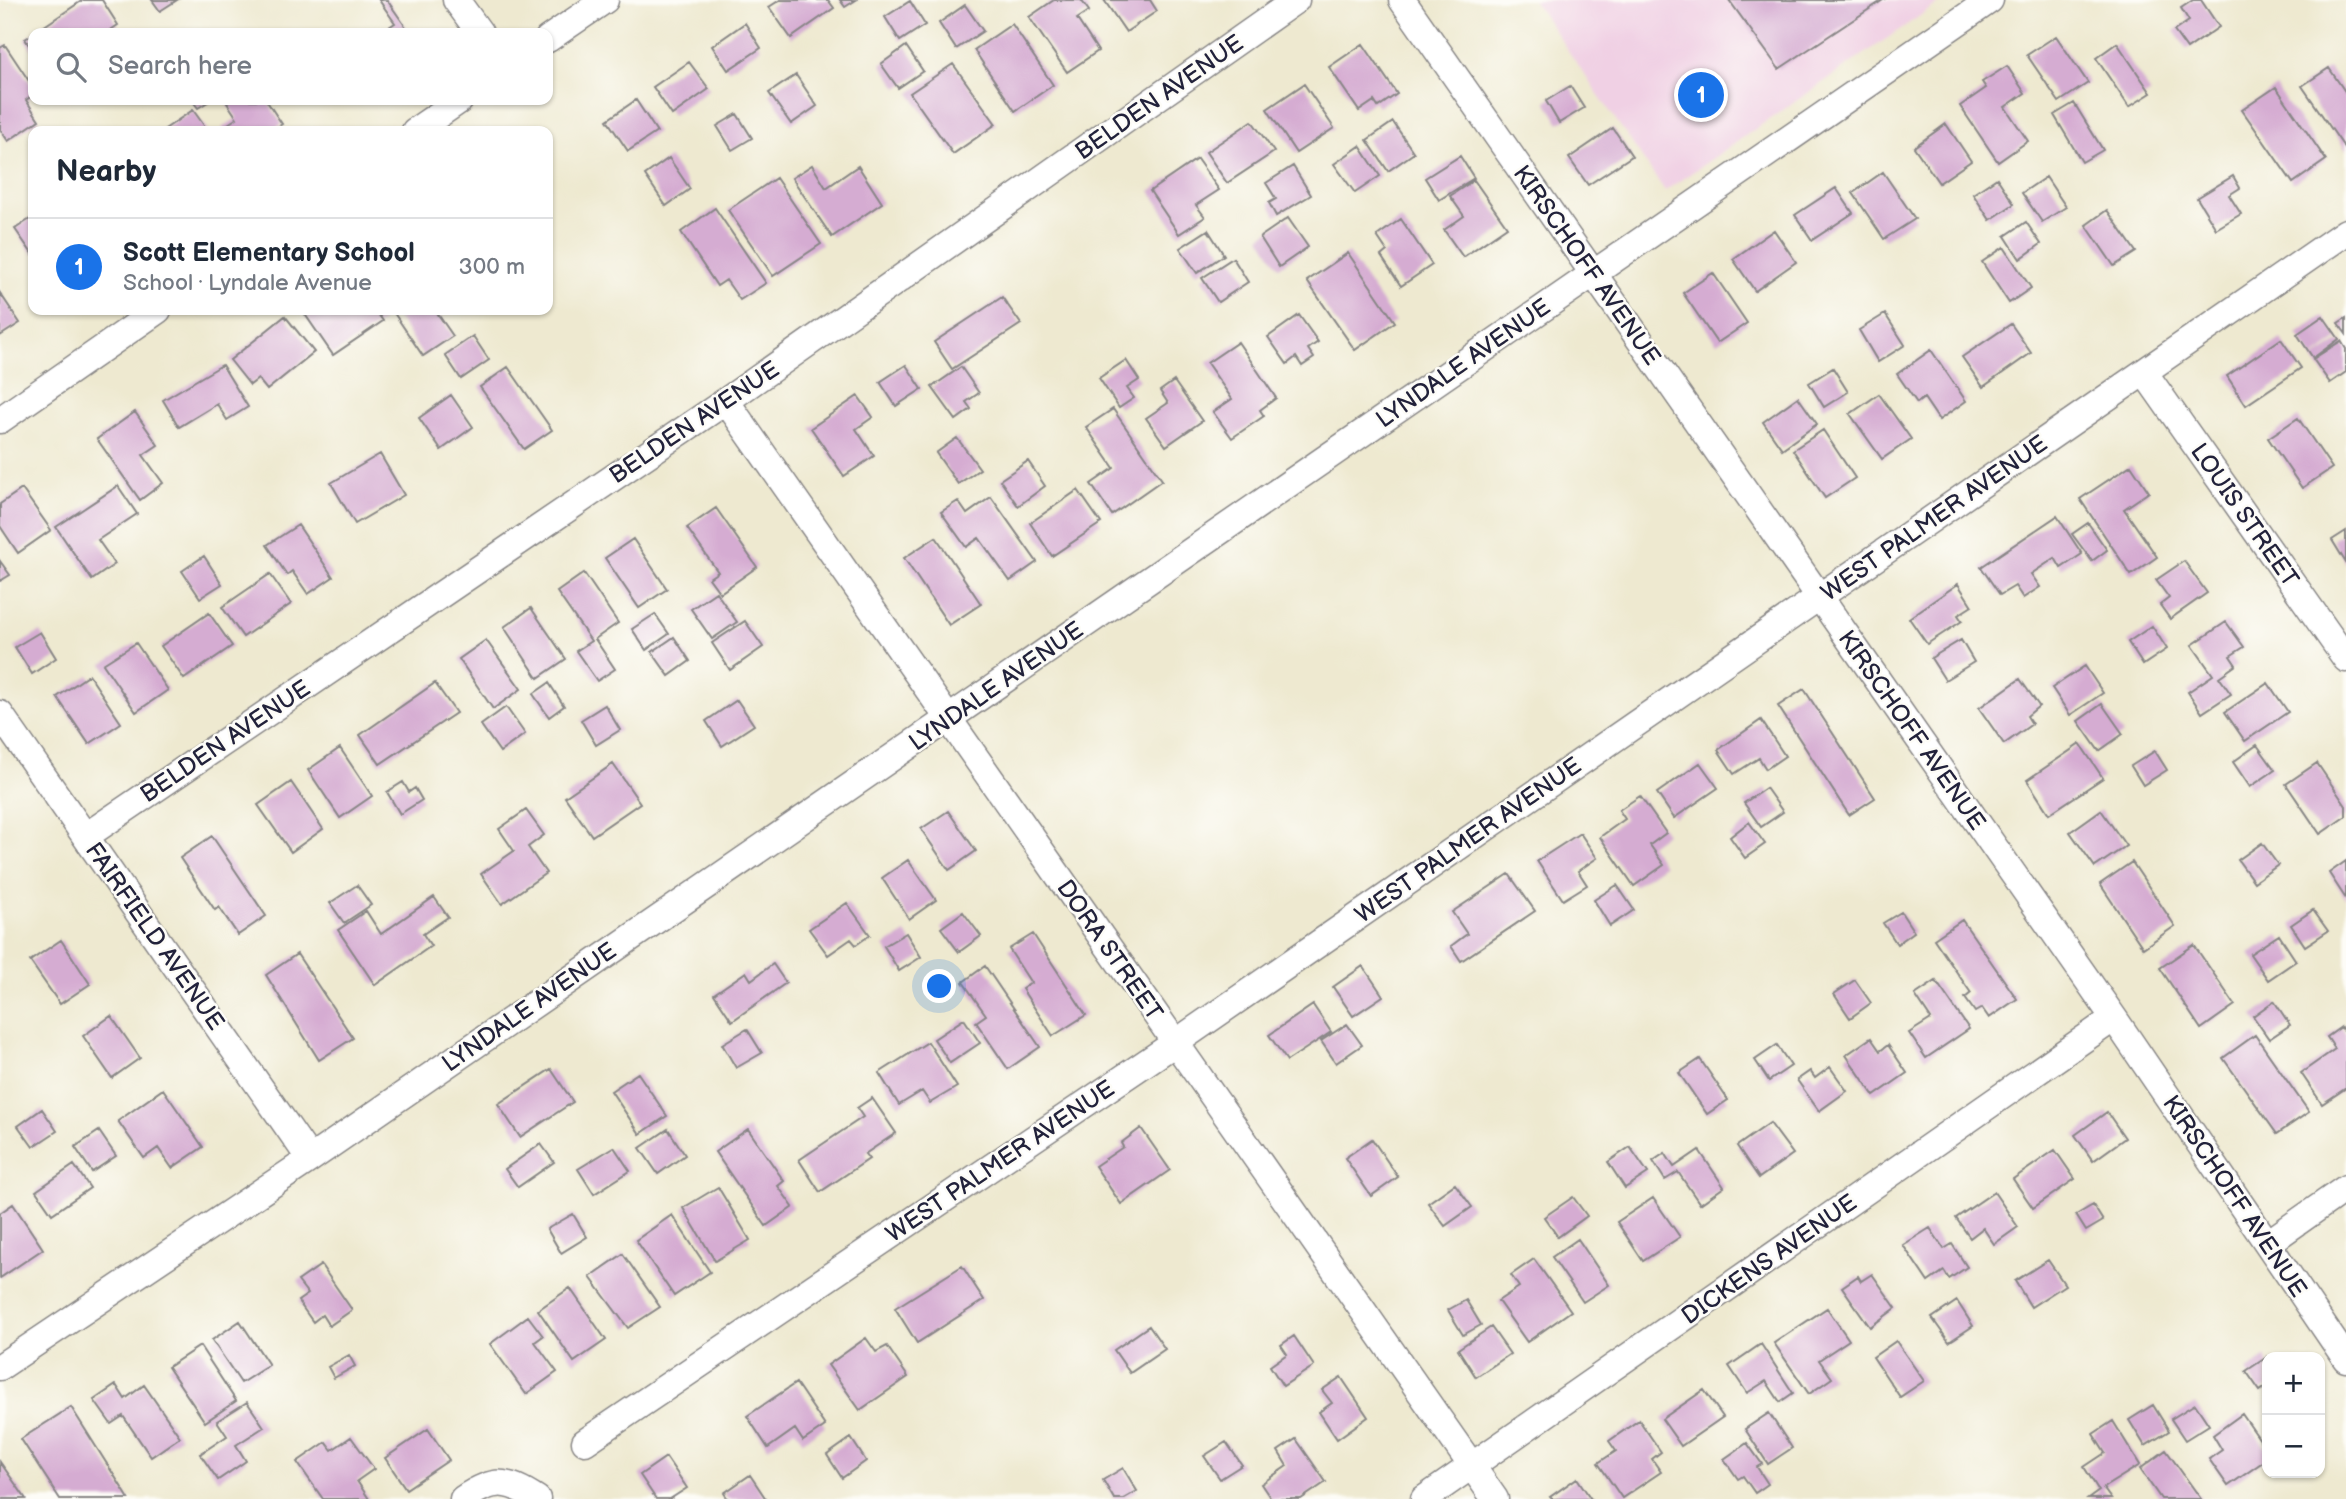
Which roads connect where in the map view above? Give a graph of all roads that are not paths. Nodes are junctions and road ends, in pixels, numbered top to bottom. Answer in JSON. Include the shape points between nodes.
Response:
{"nodes":[{"id":1,"x":456,"y":0,"type":"edge"},
{"id":2,"x":605,"y":0,"type":"edge"},
{"id":3,"x":1296,"y":0,"type":"edge"},
{"id":4,"x":1402,"y":0,"type":"edge"},
{"id":5,"x":1990,"y":0,"type":"edge"},
{"id":6,"x":476,"y":28,"type":"edge"},
{"id":7,"x":553,"y":36,"type":"edge"},
{"id":8,"x":453,"y":105,"type":"edge"},
{"id":9,"x":422,"y":126,"type":"edge"},
{"id":10,"x":2346,"y":232,"type":"edge"},
{"id":11,"x":1592,"y":274,"type":"junction"},
{"id":12,"x":151,"y":315,"type":"edge"},
{"id":13,"x":2144,"y":372,"type":"junction"},
{"id":14,"x":726,"y":401,"type":"junction"},
{"id":15,"x":0,"y":420,"type":"edge"},
{"id":16,"x":1819,"y":597,"type":"junction"},
{"id":17,"x":2346,"y":659,"type":"edge"},
{"id":18,"x":0,"y":713,"type":"edge"},
{"id":19,"x":948,"y":719,"type":"junction"},
{"id":20,"x":86,"y":836,"type":"junction"},
{"id":21,"x":2114,"y":1018,"type":"junction"},
{"id":22,"x":1175,"y":1043,"type":"junction"},
{"id":23,"x":310,"y":1159,"type":"junction"},
{"id":24,"x":2346,"y":1188,"type":"edge"},
{"id":25,"x":2268,"y":1243,"type":"junction"},
{"id":26,"x":2346,"y":1359,"type":"edge"},
{"id":27,"x":0,"y":1367,"type":"edge"},
{"id":28,"x":585,"y":1442,"type":"dead end"},
{"id":29,"x":1472,"y":1466,"type":"junction"},
{"id":30,"x":527,"y":1492,"type":"edge"},
{"id":31,"x":463,"y":1499,"type":"edge"},
{"id":32,"x":1424,"y":1499,"type":"edge"},
{"id":33,"x":1495,"y":1499,"type":"edge"}],
"edges":[{"from":1,"to":6,"type":"street"},
{"from":2,"to":7,"type":"street"},
{"from":3,"to":14,"type":"street","name":"BELDEN AVENUE"},
{"from":4,"to":11,"type":"street","name":"KIRSCHOFF AVENUE"},
{"from":5,"to":11,"type":"street","name":"LYNDALE AVENUE"},
{"from":8,"to":9,"type":"street"},
{"from":10,"to":13,"type":"street","name":"WEST PALMER AVENUE"},
{"from":11,"to":16,"type":"street","name":"KIRSCHOFF AVENUE"},
{"from":11,"to":19,"type":"street","name":"LYNDALE AVENUE"},
{"from":12,"to":15,"type":"street"},
{"from":13,"to":16,"type":"street","name":"WEST PALMER AVENUE"},
{"from":13,"to":17,"type":"street","name":"LOUIS STREET"},
{"from":14,"to":19,"type":"street","name":"DORA STREET"},
{"from":14,"to":20,"type":"street","name":"BELDEN AVENUE"},
{"from":16,"to":21,"type":"street","name":"KIRSCHOFF AVENUE"},
{"from":16,"to":22,"type":"street","name":"WEST PALMER AVENUE"},
{"from":18,"to":20,"type":"street","name":"FAIRFIELD AVENUE"},
{"from":19,"to":22,"type":"street","name":"DORA STREET"},
{"from":19,"to":23,"type":"street","name":"LYNDALE AVENUE"},
{"from":20,"to":23,"type":"street","name":"FAIRFIELD AVENUE"},
{"from":21,"to":25,"type":"street","name":"KIRSCHOFF AVENUE"},
{"from":21,"to":29,"type":"street","name":"DICKENS AVENUE"},
{"from":22,"to":28,"type":"street","name":"WEST PALMER AVENUE"},
{"from":22,"to":29,"type":"street","name":"DORA STREET"},
{"from":23,"to":27,"type":"street","name":"LYNDALE AVENUE"},
{"from":24,"to":25,"type":"street"},
{"from":25,"to":26,"type":"street","name":"KIRSCHOFF AVENUE"},
{"from":29,"to":32,"type":"street","name":"DICKENS AVENUE"},
{"from":29,"to":33,"type":"street","name":"DORA STREET"},
{"from":30,"to":31,"type":"street","via":[[504,1482]]}]}
